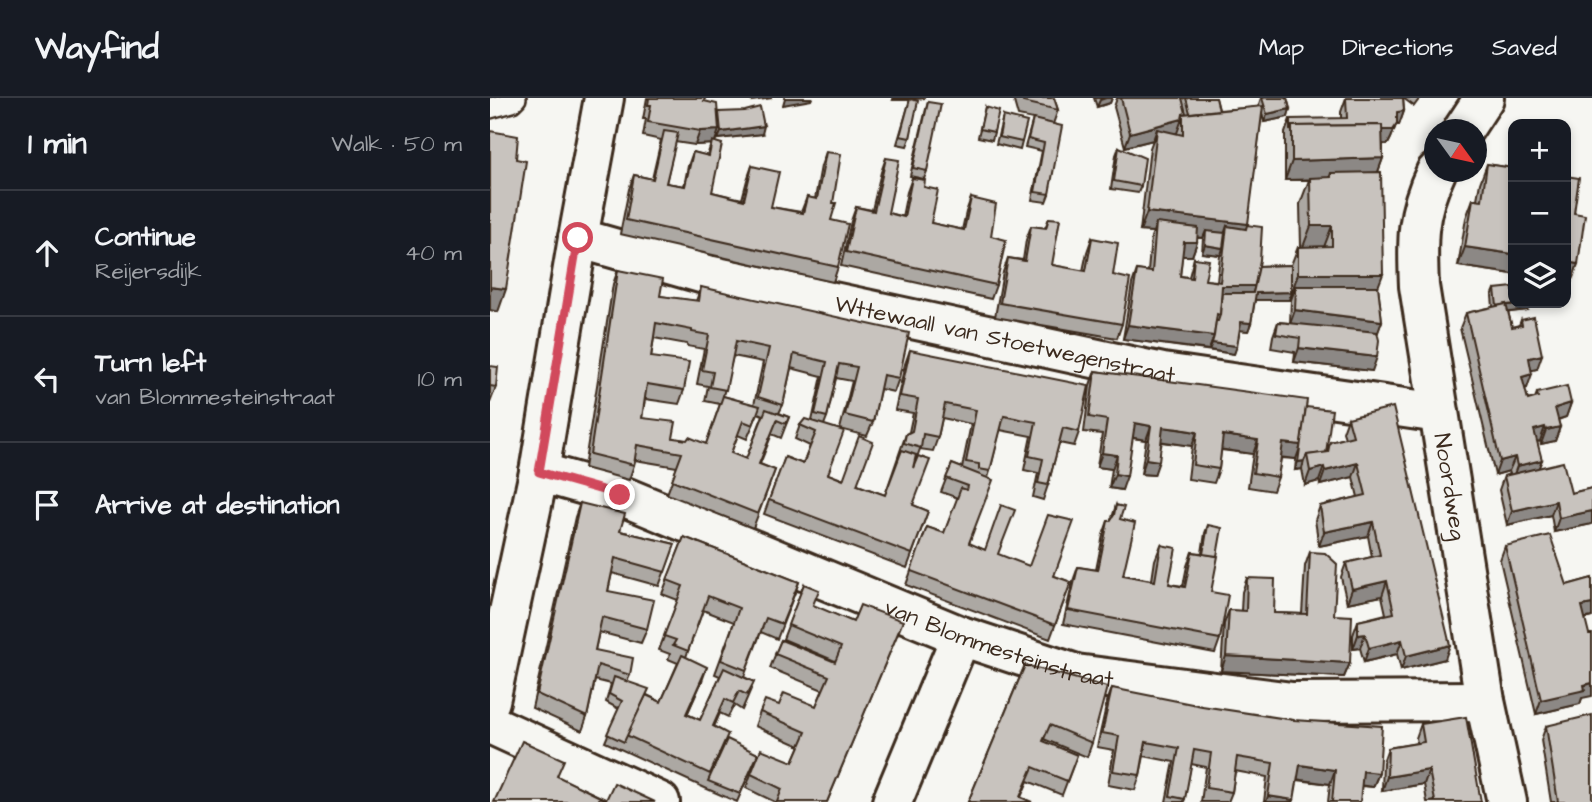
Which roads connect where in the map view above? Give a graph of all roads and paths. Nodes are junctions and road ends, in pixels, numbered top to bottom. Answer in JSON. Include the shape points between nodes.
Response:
{"nodes":[{"id":1,"x":516,"y":98,"type":"edge"},
{"id":2,"x":604,"y":98,"type":"edge"},
{"id":3,"x":1484,"y":98,"type":"edge"},
{"id":4,"x":490,"y":108,"type":"edge"},
{"id":5,"x":1470,"y":119,"type":"edge"},
{"id":6,"x":1432,"y":182,"type":"edge"},
{"id":7,"x":578,"y":238,"type":"junction"},
{"id":8,"x":1439,"y":413,"type":"junction"},
{"id":9,"x":539,"y":472,"type":"junction"},
{"id":10,"x":961,"y":636,"type":"junction"},
{"id":11,"x":490,"y":701,"type":"edge"},
{"id":12,"x":1485,"y":701,"type":"junction"},
{"id":13,"x":490,"y":724,"type":"edge"},
{"id":14,"x":660,"y":802,"type":"edge"},
{"id":15,"x":892,"y":802,"type":"edge"},
{"id":16,"x":1507,"y":802,"type":"edge"}],
"edges":[{"from":1,"to":4,"type":"lane"},
{"from":2,"to":7,"type":"street"},
{"from":3,"to":5,"type":"street"},
{"from":6,"to":8,"type":"street","name":"Noordweg","via":[[1417,235],[1419,286]]},
{"from":7,"to":8,"type":"street","name":"Wttewaall van Stoetwegenstraat","via":[[708,275],[1163,373]]},
{"from":7,"to":9,"type":"street"},
{"from":8,"to":12,"type":"street","name":"Noordweg"},
{"from":9,"to":10,"type":"street","name":"van Blommesteinstraat","via":[[620,495]]},
{"from":9,"to":11,"type":"street"},
{"from":10,"to":12,"type":"street","name":"van Blommesteinstraat","via":[[1076,674],[1292,702]]},
{"from":10,"to":15,"type":"street"},
{"from":12,"to":16,"type":"street","name":"Noordweg"},
{"from":13,"to":14,"type":"street"}]}
